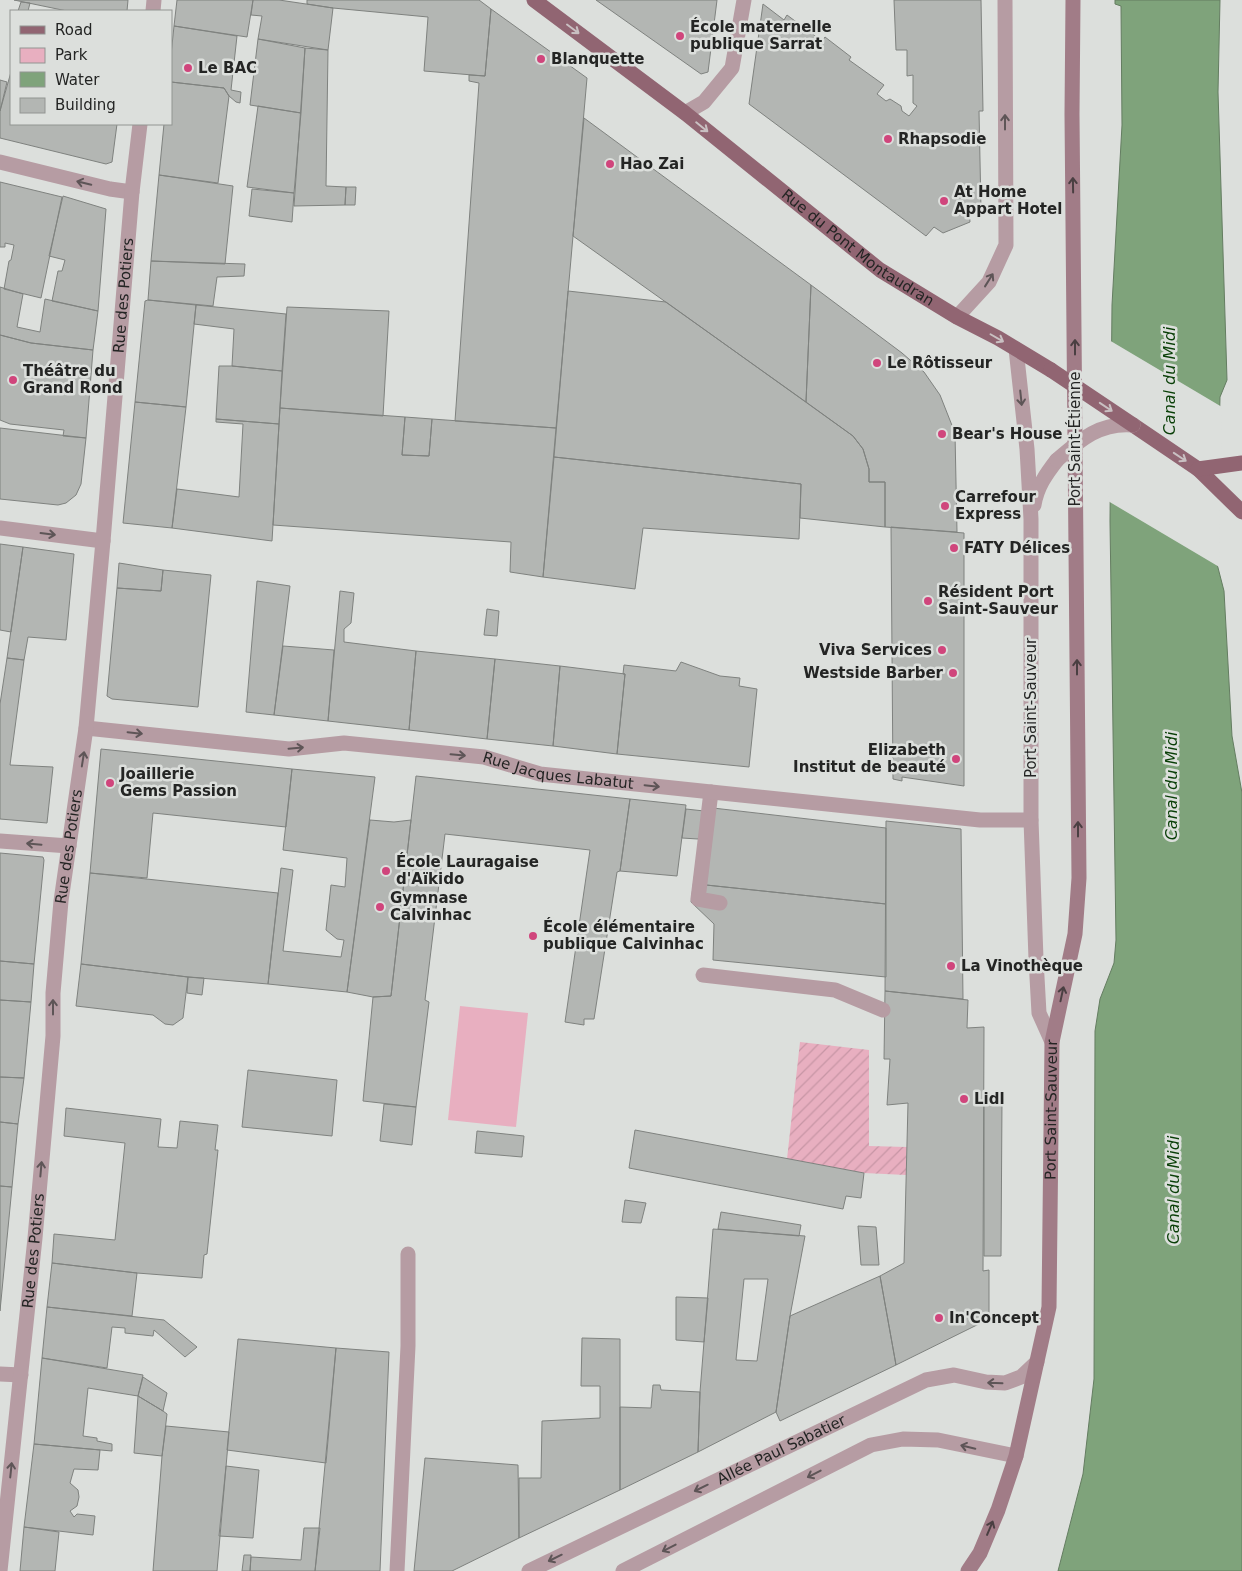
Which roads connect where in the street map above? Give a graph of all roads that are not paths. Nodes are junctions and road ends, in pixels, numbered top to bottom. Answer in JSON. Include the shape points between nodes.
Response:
{"nodes":[{"id":1,"x":534,"y":0,"type":"edge"},
{"id":2,"x":744,"y":0,"type":"edge"},
{"id":3,"x":1004,"y":0,"type":"edge"},
{"id":4,"x":1073,"y":0,"type":"edge"},
{"id":5,"x":685,"y":113,"type":"junction"},
{"id":6,"x":140,"y":125,"type":"edge"},
{"id":7,"x":0,"y":162,"type":"edge"},
{"id":8,"x":132,"y":192,"type":"junction"},
{"id":9,"x":957,"y":317,"type":"junction"},
{"id":10,"x":1016,"y":349,"type":"junction"},
{"id":11,"x":1133,"y":425,"type":"junction"},
{"id":12,"x":1242,"y":463,"type":"edge"},
{"id":13,"x":1198,"y":469,"type":"junction"},
{"id":14,"x":1242,"y":512,"type":"edge"},
{"id":15,"x":1031,"y":519,"type":"junction"},
{"id":16,"x":0,"y":528,"type":"edge"},
{"id":17,"x":103,"y":541,"type":"junction"},
{"id":18,"x":86,"y":728,"type":"junction"},
{"id":19,"x":711,"y":792,"type":"junction"},
{"id":20,"x":1031,"y":820,"type":"junction"},
{"id":21,"x":0,"y":841,"type":"edge"},
{"id":22,"x":69,"y":846,"type":"junction"},
{"id":23,"x":720,"y":903,"type":"dead end"},
{"id":24,"x":703,"y":975,"type":"dead end"},
{"id":25,"x":883,"y":1010,"type":"dead end"},
{"id":26,"x":1052,"y":1042,"type":"junction"},
{"id":27,"x":408,"y":1254,"type":"dead end"},
{"id":28,"x":1037,"y":1362,"type":"junction"},
{"id":29,"x":0,"y":1374,"type":"edge"},
{"id":30,"x":21,"y":1376,"type":"junction"},
{"id":31,"x":1016,"y":1456,"type":"junction"},
{"id":32,"x":0,"y":1571,"type":"edge"},
{"id":33,"x":397,"y":1571,"type":"edge"},
{"id":34,"x":529,"y":1571,"type":"edge"},
{"id":35,"x":624,"y":1571,"type":"edge"},
{"id":36,"x":968,"y":1571,"type":"edge"}],
"edges":[{"from":1,"to":5,"type":"main road","name":"Rue du Pont Montaudran","one_way":true},
{"from":2,"to":5,"type":"street","via":[[732,68],[704,102]]},
{"from":9,"to":3,"type":"street","one_way":true,"via":[[989,282],[1006,245]]},
{"from":26,"to":4,"type":"main road","name":"Port Saint-Étienne","one_way":true,"via":[[1075,934],[1079,878]]},
{"from":5,"to":9,"type":"main road","name":"Rue du Pont Montaudran","one_way":true,"via":[[880,270]]},
{"from":6,"to":8,"type":"street","name":"Rue des Potiers"},
{"from":8,"to":7,"type":"street","one_way":true},
{"from":8,"to":17,"type":"street","name":"Rue des Potiers"},
{"from":9,"to":10,"type":"main road","name":"Rue du Pont Montaudran","one_way":true},
{"from":10,"to":11,"type":"main road","name":"Rue du Pont Montaudran","one_way":true,"bridge":true},
{"from":10,"to":15,"type":"street","name":"Port Saint-Sauveur","one_way":true},
{"from":11,"to":13,"type":"main road","name":"Rue du Pont Montaudran","one_way":true},
{"from":11,"to":15,"type":"street","name":"Port Saint-Sauveur","bridge":true,"via":[[1103,428],[1081,439],[1057,460],[1036,492]]},
{"from":12,"to":13,"type":"main road"},
{"from":13,"to":14,"type":"main road","name":"Rue du Pont Montaudran"},
{"from":15,"to":20,"type":"street","name":"Port Saint-Sauveur"},
{"from":16,"to":17,"type":"street","one_way":true},
{"from":17,"to":18,"type":"street","name":"Rue des Potiers"},
{"from":18,"to":19,"type":"street","name":"Rue Jacques Labatut","one_way":true,"via":[[289,750],[344,743],[484,757],[540,774]]},
{"from":22,"to":18,"type":"street","name":"Rue des Potiers","one_way":true},
{"from":19,"to":20,"type":"street","name":"Rue Jacques Labatut","via":[[980,820]]},
{"from":19,"to":23,"type":"street","via":[[698,899]]},
{"from":20,"to":26,"type":"street","name":"Port Saint-Sauveur","via":[[1039,1013]]},
{"from":22,"to":21,"type":"street","one_way":true},
{"from":30,"to":22,"type":"street","name":"Rue des Potiers","one_way":true,"via":[[52,1046],[61,900]]},
{"from":24,"to":25,"type":"street","via":[[835,990]]},
{"from":26,"to":28,"type":"main road","name":"Port Saint-Sauveur","via":[[1049,1307]]},
{"from":27,"to":33,"type":"street","via":[[408,1346]]},
{"from":28,"to":31,"type":"main road","name":"Port Saint-Sauveur"},
{"from":28,"to":34,"type":"street","name":"Allée Paul Sabatier","one_way":true,"via":[[1021,1377],[1005,1383],[954,1375],[926,1380]]},
{"from":29,"to":30,"type":"street"},
{"from":32,"to":30,"type":"street","name":"Rue des Potiers","one_way":true},
{"from":31,"to":35,"type":"street","one_way":true,"via":[[938,1440],[903,1439],[871,1445]]},
{"from":36,"to":31,"type":"main road","name":"Port Saint-Sauveur","one_way":true,"via":[[980,1553],[998,1510]]}]}
